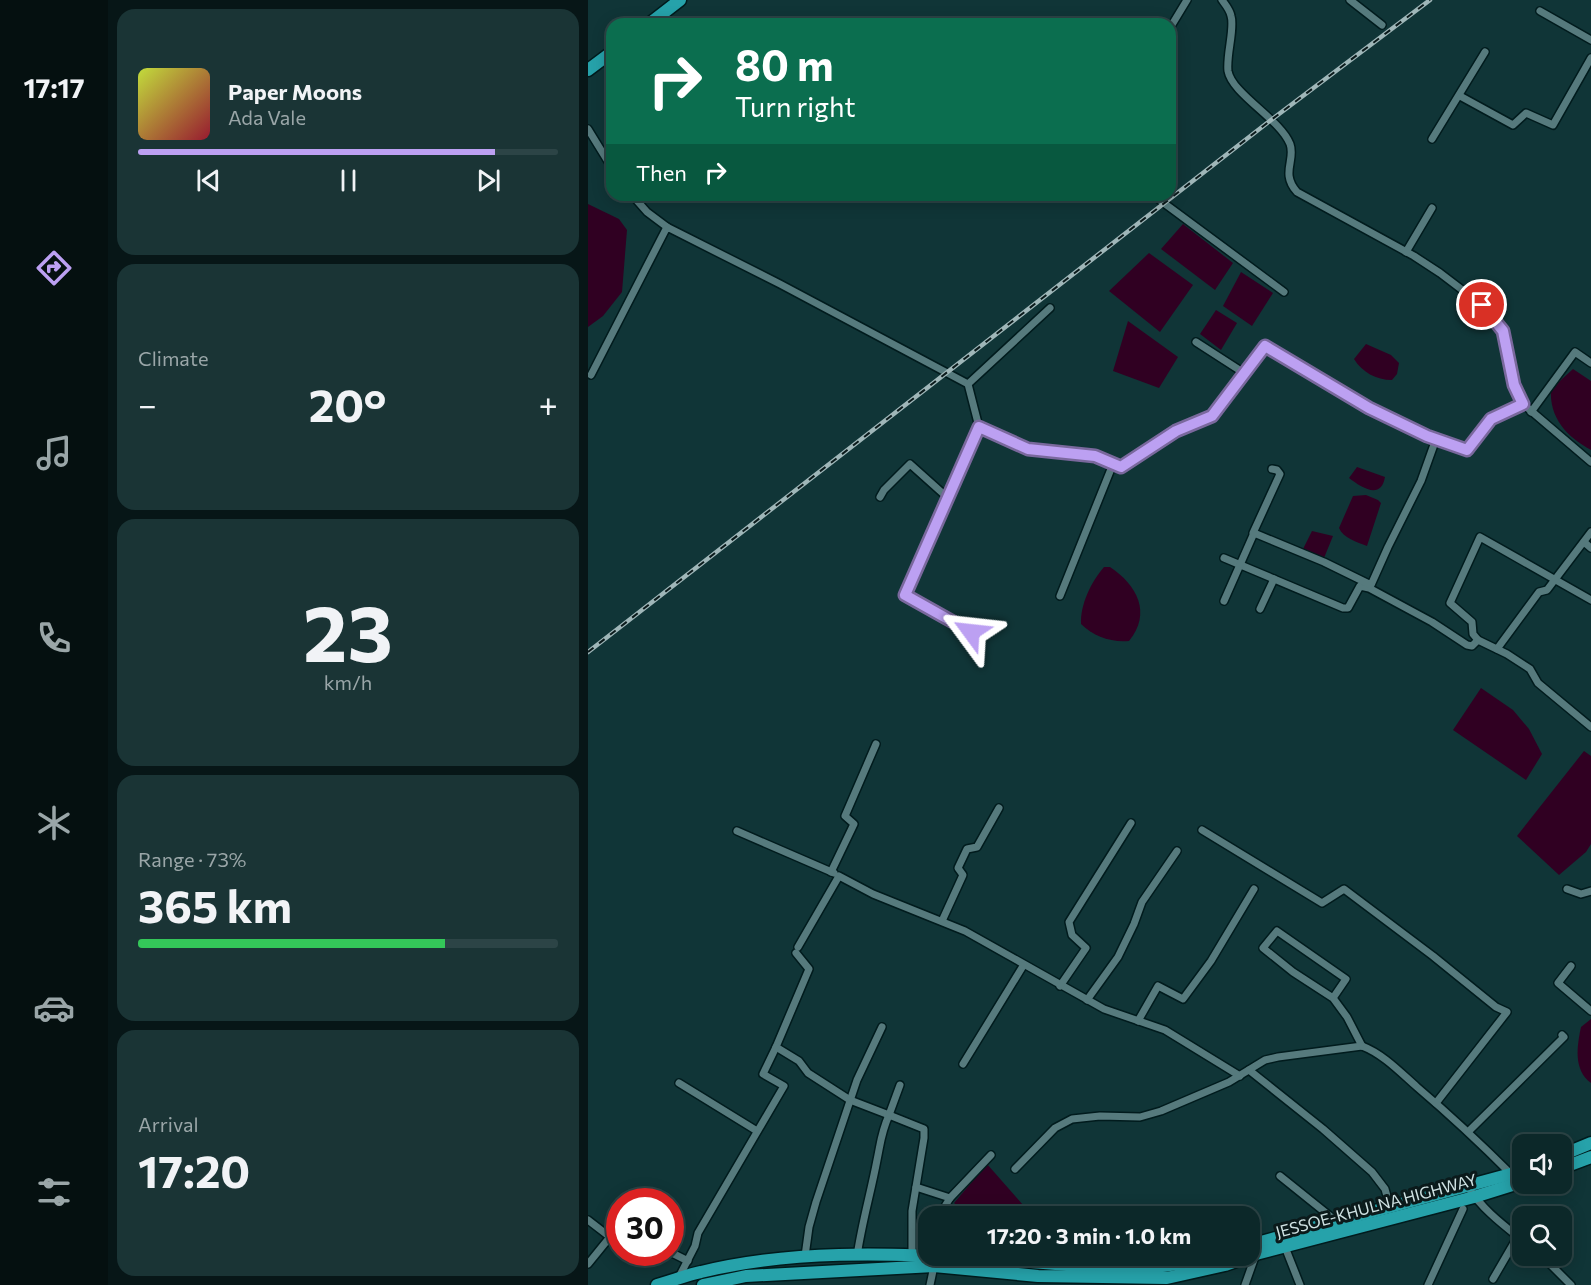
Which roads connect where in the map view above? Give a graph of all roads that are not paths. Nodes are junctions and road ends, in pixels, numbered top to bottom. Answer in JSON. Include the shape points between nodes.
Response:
{"nodes":[{"id":1,"x":680,"y":0,"type":"edge"},
{"id":2,"x":1187,"y":0,"type":"edge"},
{"id":3,"x":1222,"y":0,"type":"edge"},
{"id":4,"x":1350,"y":0,"type":"edge"},
{"id":5,"x":1540,"y":11,"type":"dead end"},
{"id":6,"x":657,"y":18,"type":"edge"},
{"id":7,"x":1176,"y":18,"type":"edge"},
{"id":8,"x":1382,"y":25,"type":"dead end"},
{"id":9,"x":1591,"y":40,"type":"edge"},
{"id":10,"x":1485,"y":52,"type":"dead end"},
{"id":11,"x":606,"y":56,"type":"edge"},
{"id":12,"x":1591,"y":58,"type":"edge"},
{"id":13,"x":588,"y":70,"type":"edge"},
{"id":14,"x":1460,"y":96,"type":"junction"},
{"id":15,"x":588,"y":129,"type":"edge"},
{"id":16,"x":1432,"y":139,"type":"dead end"},
{"id":17,"x":606,"y":158,"type":"edge"},
{"id":18,"x":637,"y":201,"type":"edge"},
{"id":19,"x":1161,"y":201,"type":"edge"},
{"id":20,"x":1432,"y":208,"type":"dead end"},
{"id":21,"x":667,"y":227,"type":"junction"},
{"id":22,"x":1406,"y":252,"type":"junction"},
{"id":23,"x":1284,"y":292,"type":"dead end"},
{"id":24,"x":1050,"y":308,"type":"dead end"},
{"id":25,"x":1196,"y":342,"type":"dead end"},
{"id":26,"x":1591,"y":363,"type":"edge"},
{"id":27,"x":1244,"y":374,"type":"junction"},
{"id":28,"x":591,"y":375,"type":"dead end"},
{"id":29,"x":968,"y":384,"type":"junction"},
{"id":30,"x":1523,"y":404,"type":"junction"},
{"id":31,"x":1531,"y":412,"type":"junction"},
{"id":32,"x":979,"y":427,"type":"junction"},
{"id":33,"x":1436,"y":439,"type":"junction"},
{"id":34,"x":1591,"y":462,"type":"edge"},
{"id":35,"x":1113,"y":464,"type":"junction"},
{"id":36,"x":1272,"y":469,"type":"dead end"},
{"id":37,"x":880,"y":496,"type":"dead end"},
{"id":38,"x":948,"y":498,"type":"junction"},
{"id":39,"x":1591,"y":532,"type":"edge"},
{"id":40,"x":1253,"y":533,"type":"junction"},
{"id":41,"x":1584,"y":542,"type":"junction"},
{"id":42,"x":1591,"y":548,"type":"edge"},
{"id":43,"x":1224,"y":558,"type":"dead end"},
{"id":44,"x":1240,"y":565,"type":"junction"},
{"id":45,"x":1274,"y":579,"type":"junction"},
{"id":46,"x":1556,"y":580,"type":"junction"},
{"id":47,"x":1060,"y":596,"type":"dead end"},
{"id":48,"x":1591,"y":600,"type":"edge"},
{"id":49,"x":1224,"y":601,"type":"dead end"},
{"id":50,"x":1260,"y":609,"type":"dead end"},
{"id":51,"x":971,"y":632,"type":"dead end"},
{"id":52,"x":1478,"y":640,"type":"junction"},
{"id":53,"x":1497,"y":650,"type":"junction"},
{"id":54,"x":1591,"y":727,"type":"edge"},
{"id":55,"x":876,"y":744,"type":"dead end"},
{"id":56,"x":999,"y":808,"type":"dead end"},
{"id":57,"x":1131,"y":823,"type":"dead end"},
{"id":58,"x":1202,"y":830,"type":"dead end"},
{"id":59,"x":737,"y":831,"type":"dead end"},
{"id":60,"x":1177,"y":851,"type":"dead end"},
{"id":61,"x":831,"y":872,"type":"junction"},
{"id":62,"x":839,"y":876,"type":"junction"},
{"id":63,"x":1254,"y":889,"type":"dead end"},
{"id":64,"x":1567,"y":890,"type":"dead end"},
{"id":65,"x":1591,"y":891,"type":"edge"},
{"id":66,"x":942,"y":921,"type":"junction"},
{"id":67,"x":1023,"y":966,"type":"junction"},
{"id":68,"x":1571,"y":966,"type":"dead end"},
{"id":69,"x":1060,"y":986,"type":"junction"},
{"id":70,"x":1333,"y":998,"type":"junction"},
{"id":71,"x":1087,"y":1000,"type":"junction"},
{"id":72,"x":1591,"y":1011,"type":"edge"},
{"id":73,"x":1138,"y":1021,"type":"junction"},
{"id":74,"x":882,"y":1027,"type":"dead end"},
{"id":75,"x":1562,"y":1035,"type":"dead end"},
{"id":76,"x":1362,"y":1046,"type":"junction"},
{"id":77,"x":776,"y":1047,"type":"junction"},
{"id":78,"x":963,"y":1064,"type":"dead end"},
{"id":79,"x":1249,"y":1070,"type":"junction"},
{"id":80,"x":1240,"y":1076,"type":"junction"},
{"id":81,"x":678,"y":1083,"type":"dead end"},
{"id":82,"x":900,"y":1085,"type":"dead end"},
{"id":83,"x":850,"y":1100,"type":"junction"},
{"id":84,"x":1436,"y":1103,"type":"junction"},
{"id":85,"x":889,"y":1114,"type":"junction"},
{"id":86,"x":758,"y":1131,"type":"junction"},
{"id":87,"x":1469,"y":1131,"type":"junction"},
{"id":88,"x":1591,"y":1143,"type":"edge"},
{"id":89,"x":1572,"y":1151,"type":"edge"},
{"id":90,"x":991,"y":1155,"type":"dead end"},
{"id":91,"x":1591,"y":1157,"type":"edge"},
{"id":92,"x":1572,"y":1164,"type":"edge"},
{"id":93,"x":1015,"y":1169,"type":"dead end"},
{"id":94,"x":1512,"y":1170,"type":"edge"},
{"id":95,"x":1280,"y":1176,"type":"dead end"},
{"id":96,"x":1512,"y":1178,"type":"edge"},
{"id":97,"x":916,"y":1187,"type":"junction"},
{"id":98,"x":1471,"y":1192,"type":"junction"},
{"id":99,"x":950,"y":1198,"type":"junction"},
{"id":100,"x":945,"y":1206,"type":"edge"},
{"id":101,"x":1390,"y":1207,"type":"junction"},
{"id":102,"x":1463,"y":1209,"type":"dead end"},
{"id":103,"x":588,"y":1220,"type":"edge"},
{"id":104,"x":1336,"y":1221,"type":"junction"},
{"id":105,"x":1512,"y":1232,"type":"edge"},
{"id":106,"x":606,"y":1235,"type":"edge"},
{"id":107,"x":606,"y":1243,"type":"edge"},
{"id":108,"x":1260,"y":1247,"type":"edge"},
{"id":109,"x":1285,"y":1247,"type":"junction"},
{"id":110,"x":1260,"y":1249,"type":"edge"},
{"id":111,"x":1512,"y":1250,"type":"edge"},
{"id":112,"x":917,"y":1253,"type":"joint"},
{"id":113,"x":805,"y":1256,"type":"junction"},
{"id":114,"x":857,"y":1256,"type":"junction"},
{"id":115,"x":684,"y":1259,"type":"edge"},
{"id":116,"x":688,"y":1261,"type":"junction"},
{"id":117,"x":588,"y":1264,"type":"edge"},
{"id":118,"x":934,"y":1266,"type":"junction"},
{"id":119,"x":1120,"y":1266,"type":"edge"},
{"id":120,"x":1152,"y":1266,"type":"edge"},
{"id":121,"x":1219,"y":1266,"type":"edge"},
{"id":122,"x":1249,"y":1266,"type":"edge"},
{"id":123,"x":1552,"y":1266,"type":"edge"},
{"id":124,"x":678,"y":1279,"type":"junction"},
{"id":125,"x":1493,"y":1279,"type":"dead end"},
{"id":126,"x":1038,"y":1280,"type":"edge"},
{"id":127,"x":657,"y":1285,"type":"edge"},
{"id":128,"x":703,"y":1285,"type":"edge"},
{"id":129,"x":930,"y":1285,"type":"edge"},
{"id":130,"x":1245,"y":1285,"type":"edge"},
{"id":131,"x":1300,"y":1285,"type":"edge"},
{"id":132,"x":1428,"y":1285,"type":"edge"},
{"id":133,"x":1571,"y":1285,"type":"edge"}],
"edges":[{"from":1,"to":6,"type":"highway"},
{"from":2,"to":7,"type":"street"},
{"from":3,"to":22,"type":"street","via":[[1232,16],[1228,72],[1291,146],[1288,173],[1296,192]]},
{"from":4,"to":8,"type":"street"},
{"from":5,"to":9,"type":"street"},
{"from":10,"to":14,"type":"street"},
{"from":11,"to":13,"type":"highway"},
{"from":12,"to":14,"type":"street","via":[[1553,125],[1526,113],[1513,125]]},
{"from":14,"to":16,"type":"street"},
{"from":15,"to":17,"type":"street"},
{"from":18,"to":21,"type":"street"},
{"from":19,"to":23,"type":"street"},
{"from":20,"to":22,"type":"street"},
{"from":21,"to":28,"type":"street"},
{"from":21,"to":29,"type":"street"},
{"from":22,"to":30,"type":"street","via":[[1463,290],[1496,321],[1503,331],[1514,385]]},
{"from":24,"to":29,"type":"street"},
{"from":25,"to":27,"type":"street"},
{"from":26,"to":31,"type":"street","via":[[1575,352]]},
{"from":27,"to":33,"type":"street","via":[[1265,346],[1369,408]]},
{"from":27,"to":35,"type":"street","via":[[1212,416],[1176,431],[1121,467]]},
{"from":29,"to":32,"type":"street"},
{"from":30,"to":31,"type":"street"},
{"from":30,"to":33,"type":"street","via":[[1491,419],[1467,450]]},
{"from":31,"to":34,"type":"street"},
{"from":32,"to":35,"type":"street","via":[[1028,449],[1095,456]]},
{"from":32,"to":38,"type":"street"},
{"from":33,"to":40,"type":"street","via":[[1421,481],[1370,586]]},
{"from":35,"to":47,"type":"street"},
{"from":36,"to":40,"type":"street","via":[[1280,474]]},
{"from":37,"to":38,"type":"street","via":[[910,464]]},
{"from":38,"to":51,"type":"street","via":[[905,595]]},
{"from":39,"to":41,"type":"street"},
{"from":40,"to":44,"type":"street"},
{"from":41,"to":42,"type":"street"},
{"from":41,"to":46,"type":"street"},
{"from":43,"to":44,"type":"street"},
{"from":44,"to":45,"type":"street"},
{"from":44,"to":49,"type":"street"},
{"from":45,"to":50,"type":"street"},
{"from":45,"to":52,"type":"street","via":[[1343,608],[1348,608],[1363,586],[1467,645]]},
{"from":46,"to":48,"type":"street"},
{"from":46,"to":52,"type":"street","via":[[1480,537],[1450,603],[1472,622]]},
{"from":46,"to":53,"type":"street","via":[[1539,592]]},
{"from":52,"to":53,"type":"street"},
{"from":53,"to":54,"type":"street","via":[[1530,669],[1538,683]]},
{"from":55,"to":61,"type":"street","via":[[845,816],[854,824]]},
{"from":56,"to":66,"type":"street","via":[[977,847],[967,849],[958,868],[963,875]]},
{"from":57,"to":69,"type":"street","via":[[1069,922],[1072,935],[1086,948]]},
{"from":58,"to":84,"type":"street","via":[[1322,903],[1344,889],[1507,1012]]},
{"from":59,"to":61,"type":"street"},
{"from":60,"to":71,"type":"street","via":[[1142,902],[1118,957]]},
{"from":61,"to":62,"type":"street"},
{"from":62,"to":66,"type":"street"},
{"from":62,"to":77,"type":"street","via":[[797,950],[810,969]]},
{"from":63,"to":73,"type":"street","via":[[1183,999],[1158,986]]},
{"from":64,"to":65,"type":"street","via":[[1581,894]]},
{"from":66,"to":67,"type":"street"},
{"from":67,"to":69,"type":"street"},
{"from":67,"to":78,"type":"street"},
{"from":68,"to":72,"type":"street","via":[[1558,983]]},
{"from":69,"to":71,"type":"street"},
{"from":70,"to":70,"type":"street","via":[[1263,948],[1277,931],[1346,979]]},
{"from":70,"to":76,"type":"street"},
{"from":71,"to":73,"type":"street"},
{"from":73,"to":80,"type":"street","via":[[1165,1030]]},
{"from":74,"to":83,"type":"street"},
{"from":75,"to":87,"type":"street"},
{"from":76,"to":79,"type":"street","via":[[1278,1057]]},
{"from":76,"to":84,"type":"street","via":[[1389,1062]]},
{"from":77,"to":83,"type":"street"},
{"from":77,"to":86,"type":"street","via":[[763,1074],[784,1086]]},
{"from":79,"to":80,"type":"street"},
{"from":79,"to":101,"type":"street","via":[[1372,1172],[1385,1189]]},
{"from":80,"to":93,"type":"street","via":[[1140,1117],[1072,1119],[1054,1128]]},
{"from":81,"to":86,"type":"street"},
{"from":82,"to":85,"type":"street"},
{"from":83,"to":85,"type":"street"},
{"from":83,"to":113,"type":"street","via":[[808,1227]]},
{"from":84,"to":87,"type":"street"},
{"from":85,"to":97,"type":"street","via":[[924,1129]]},
{"from":85,"to":114,"type":"street","via":[[880,1134]]},
{"from":86,"to":116,"type":"street","via":[[698,1233]]},
{"from":87,"to":94,"type":"street"},
{"from":88,"to":89,"type":"highway"},
{"from":90,"to":99,"type":"street"},
{"from":91,"to":92,"type":"highway"},
{"from":95,"to":104,"type":"street"},
{"from":96,"to":98,"type":"highway","name":"JESSOE-KHULNA HIGHWAY"},
{"from":97,"to":99,"type":"street"},
{"from":97,"to":112,"type":"street","via":[[912,1211]]},
{"from":98,"to":101,"type":"highway","name":"JESSOE-KHULNA HIGHWAY"},
{"from":98,"to":105,"type":"street"},
{"from":98,"to":109,"type":"highway","name":"JESSOE-KHULNA HIGHWAY"},
{"from":99,"to":100,"type":"street"},
{"from":101,"to":104,"type":"highway","name":"JESSOE-KHULNA HIGHWAY"},
{"from":102,"to":132,"type":"street"},
{"from":103,"to":106,"type":"street"},
{"from":104,"to":108,"type":"highway","name":"JESSOE-KHULNA HIGHWAY"},
{"from":107,"to":117,"type":"street"},
{"from":109,"to":110,"type":"highway","name":"JESSOE-KHULNA HIGHWAY"},
{"from":109,"to":131,"type":"street"},
{"from":111,"to":125,"type":"street"},
{"from":112,"to":114,"type":"highway"},
{"from":113,"to":114,"type":"highway"},
{"from":113,"to":124,"type":"highway","via":[[765,1260]]},
{"from":115,"to":116,"type":"street"},
{"from":116,"to":124,"type":"street"},
{"from":118,"to":126,"type":"highway","name":"JESSOE-KHULNA HIGHWAY"},
{"from":118,"to":128,"type":"highway","name":"JESSOE-KHULNA HIGHWAY","via":[[746,1276]]},
{"from":118,"to":129,"type":"street"},
{"from":119,"to":120,"type":"highway"},
{"from":121,"to":126,"type":"highway","name":"JESSOE-KHULNA HIGHWAY","via":[[1167,1278]]},
{"from":122,"to":130,"type":"street"},
{"from":123,"to":133,"type":"street"},
{"from":124,"to":127,"type":"highway"}]}
